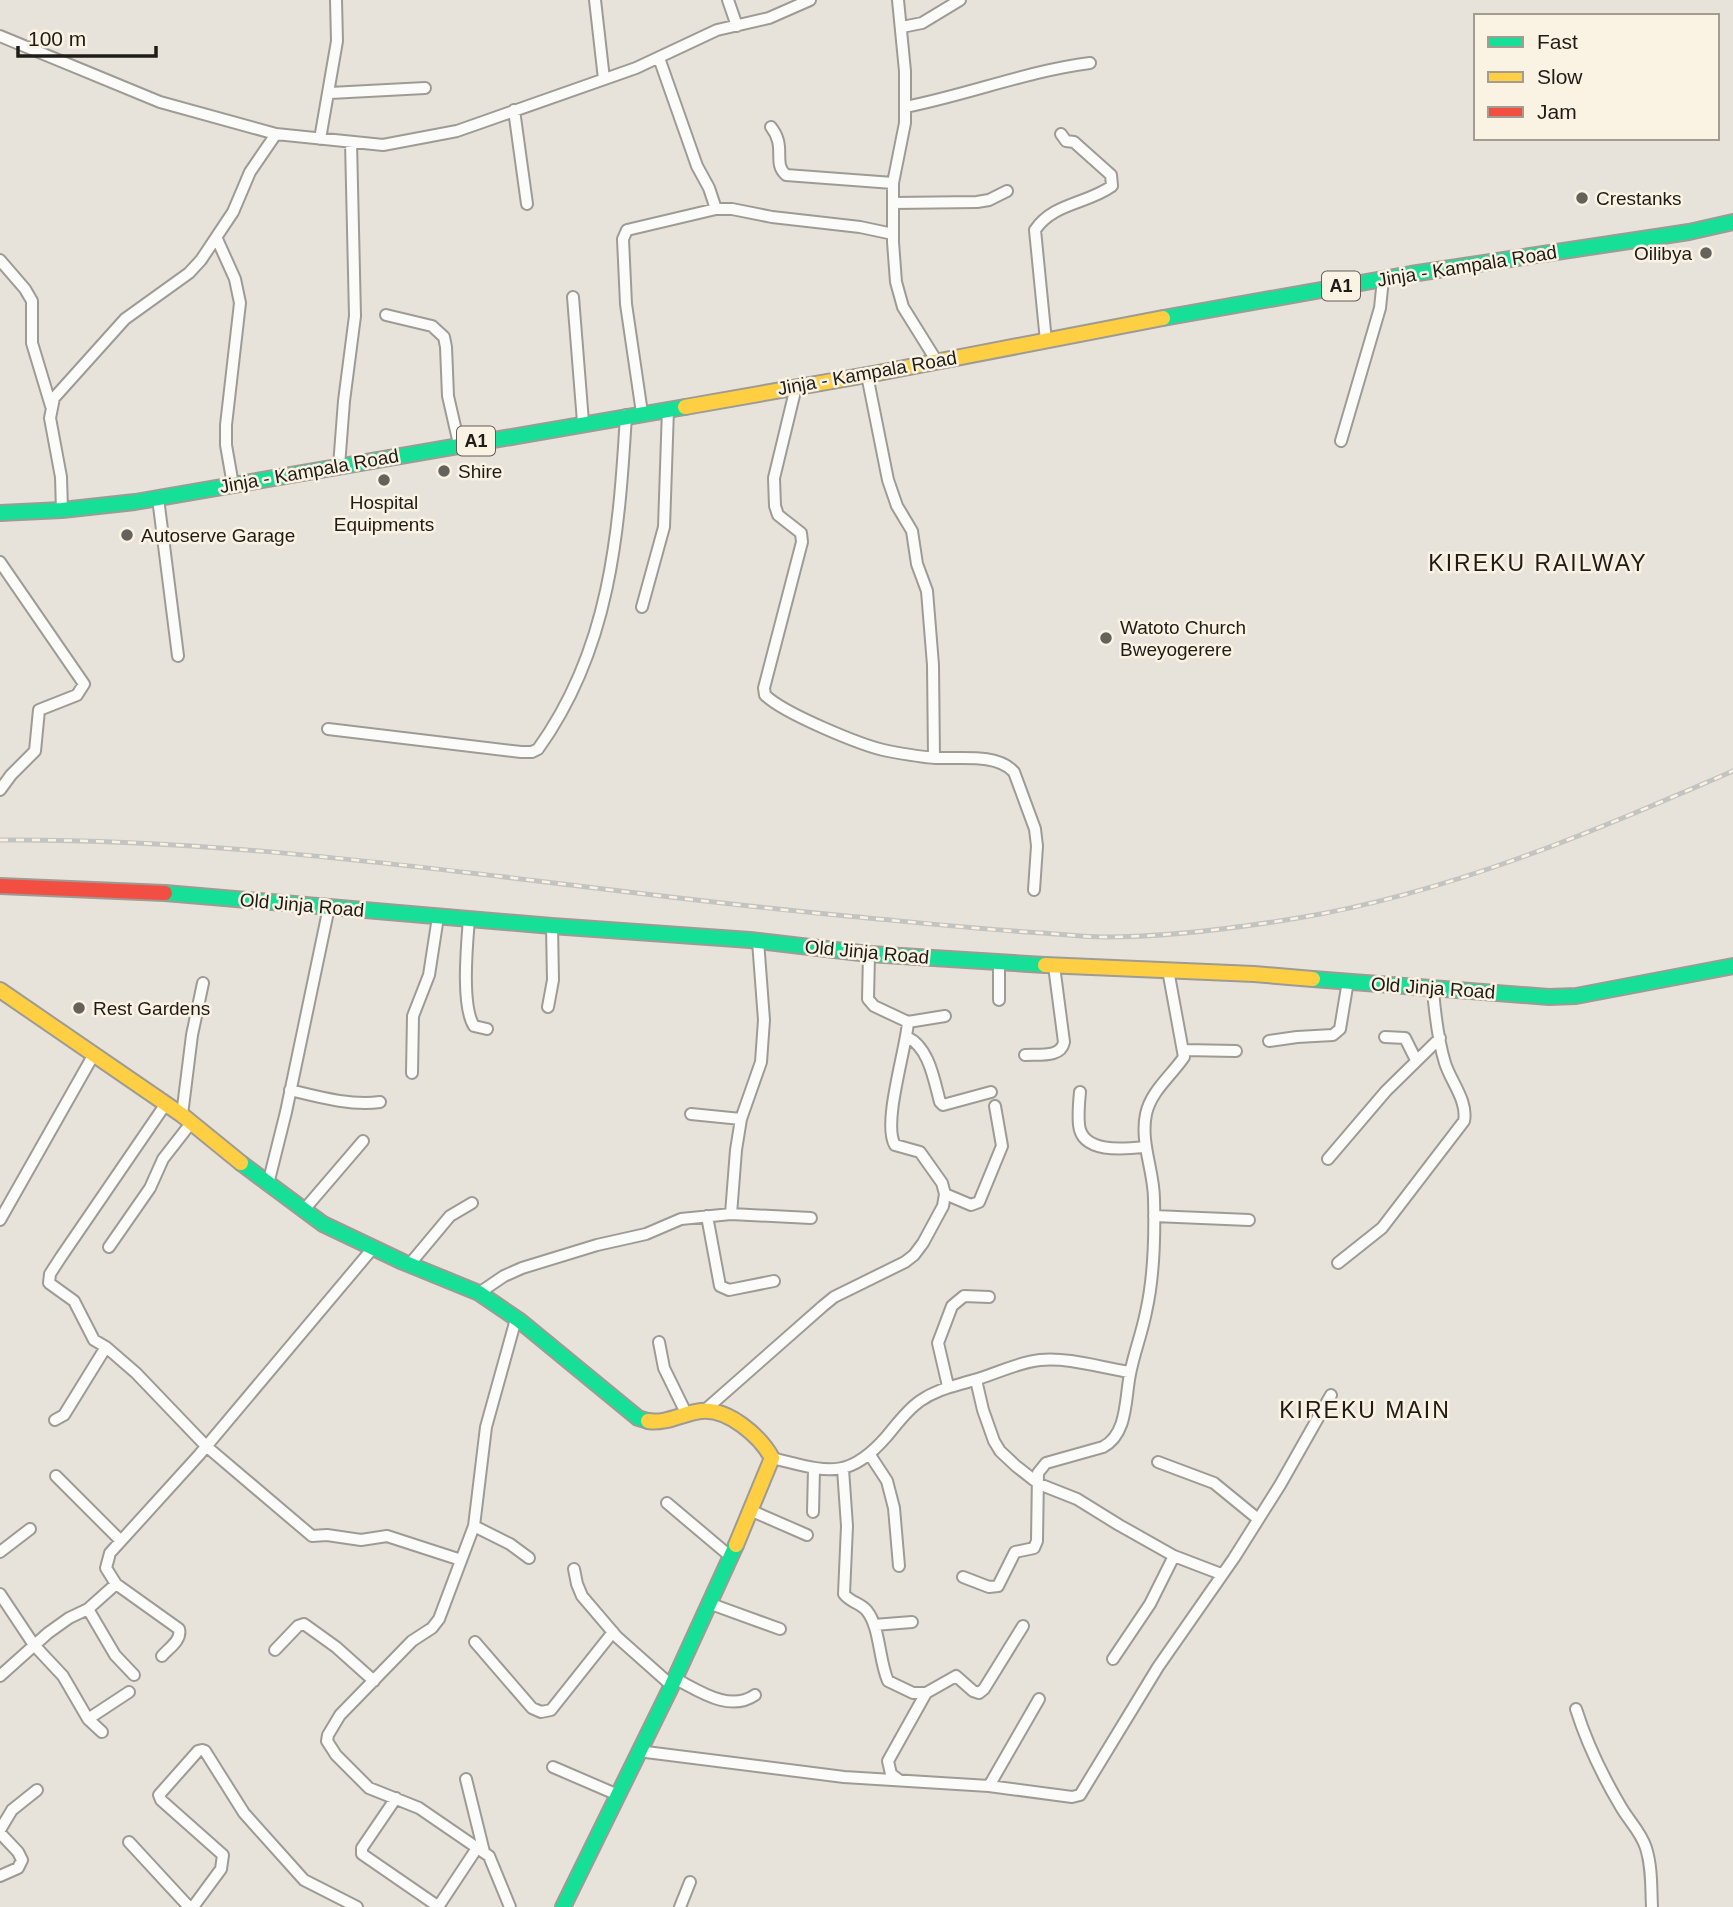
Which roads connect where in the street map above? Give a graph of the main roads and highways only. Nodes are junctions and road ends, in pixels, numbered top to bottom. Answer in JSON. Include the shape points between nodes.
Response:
{"nodes":[{"id":1,"x":1733,"y":222,"type":"edge"},
{"id":2,"x":0,"y":513,"type":"edge"},
{"id":3,"x":0,"y":887,"type":"edge"},
{"id":4,"x":1733,"y":966,"type":"edge"},
{"id":5,"x":0,"y":990,"type":"edge"},
{"id":6,"x":563,"y":1907,"type":"edge"}],
"edges":[{"from":1,"to":2,"type":"main road","name":"Jinja - Kampala Road","number":"A1","via":[[1248,302],[796,387],[158,498]]},
{"from":3,"to":4,"type":"main road","name":"Old Jinja Road","via":[[138,891],[869,954],[1565,997]]},
{"from":5,"to":6,"type":"main road","via":[[186,1119],[323,1224],[479,1293],[638,1418],[660,1424],[705,1410],[729,1418],[770,1451],[772,1458],[752,1511],[711,1604]]}]}
